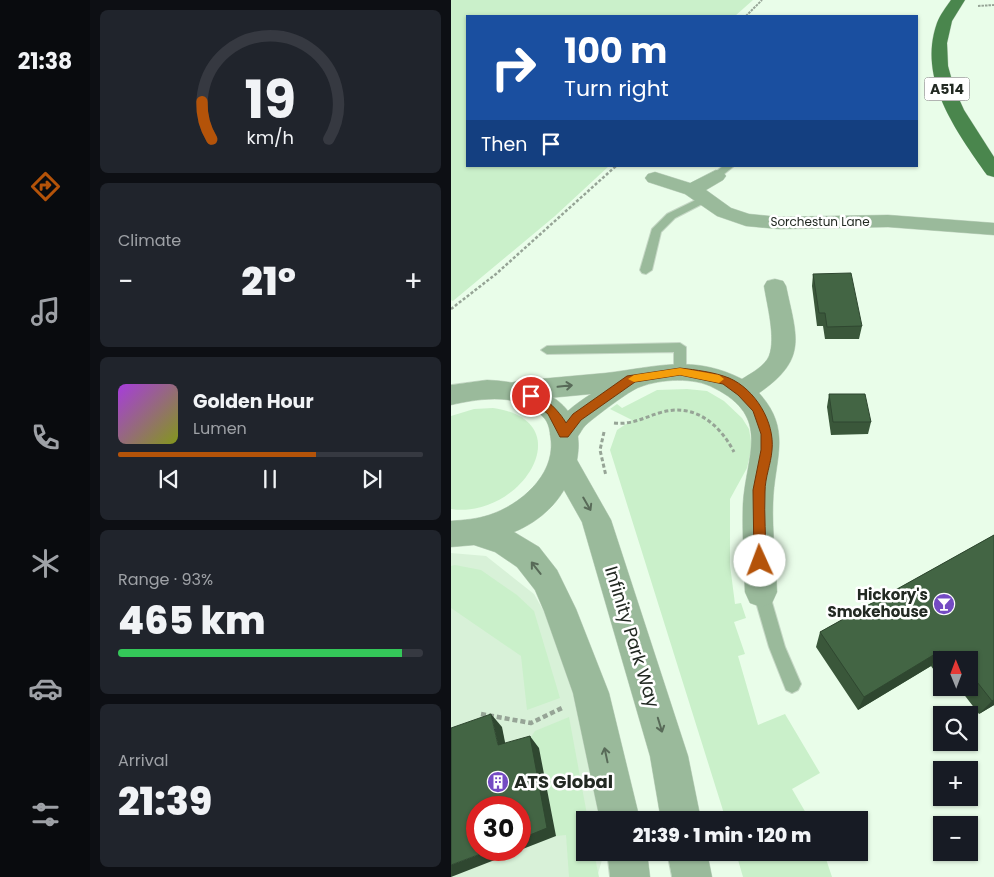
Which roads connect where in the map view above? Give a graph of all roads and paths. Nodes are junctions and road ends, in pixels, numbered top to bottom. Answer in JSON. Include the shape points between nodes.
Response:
{"nodes":[{"id":1,"x":762,"y":0,"type":"edge"},
{"id":2,"x":958,"y":0,"type":"edge"},
{"id":3,"x":747,"y":15,"type":"edge"},
{"id":4,"x":615,"y":167,"type":"edge"},
{"id":5,"x":723,"y":171,"type":"edge"},
{"id":6,"x":994,"y":171,"type":"edge"},
{"id":7,"x":655,"y":178,"type":"dead end"},
{"id":8,"x":698,"y":195,"type":"junction"},
{"id":9,"x":994,"y":229,"type":"edge"},
{"id":10,"x":646,"y":270,"type":"dead end"},
{"id":11,"x":775,"y":286,"type":"dead end"},
{"id":12,"x":451,"y":309,"type":"edge"},
{"id":13,"x":547,"y":350,"type":"dead end"},
{"id":14,"x":680,"y":372,"type":"junction"},
{"id":15,"x":631,"y":379,"type":"junction"},
{"id":16,"x":517,"y":391,"type":"junction"},
{"id":17,"x":742,"y":392,"type":"junction"},
{"id":18,"x":451,"y":395,"type":"edge"},
{"id":19,"x":611,"y":422,"type":"dead end"},
{"id":20,"x":563,"y":448,"type":"junction"},
{"id":21,"x":759,"y":490,"type":"junction"},
{"id":22,"x":463,"y":533,"type":"edge"},
{"id":23,"x":761,"y":592,"type":"joint"},
{"id":24,"x":792,"y":684,"type":"dead end"},
{"id":25,"x":591,"y":693,"type":"junction"},
{"id":26,"x":481,"y":714,"type":"dead end"},
{"id":27,"x":619,"y":811,"type":"edge"},
{"id":28,"x":679,"y":811,"type":"edge"},
{"id":29,"x":628,"y":861,"type":"edge"},
{"id":30,"x":689,"y":861,"type":"edge"},
{"id":31,"x":630,"y":877,"type":"edge"},
{"id":32,"x":692,"y":877,"type":"edge"}],
"edges":[{"from":1,"to":3,"type":"path"},
{"from":2,"to":6,"type":"main road","number":"A514","via":[[939,36],[942,75],[958,116]]},
{"from":4,"to":12,"type":"path","via":[[496,274]]},
{"from":5,"to":8,"type":"street"},
{"from":7,"to":8,"type":"street","name":"Sorchestun Lane"},
{"from":8,"to":9,"type":"street","name":"Sorchestun Lane","via":[[724,212],[746,220],[779,223],[888,221]]},
{"from":8,"to":10,"type":"lane","via":[[656,232]]},
{"from":11,"to":17,"type":"street","via":[[782,355],[778,363]]},
{"from":13,"to":14,"type":"lane","via":[[680,346]]},
{"from":14,"to":15,"type":"street"},
{"from":14,"to":17,"type":"street","via":[[709,376]]},
{"from":16,"to":15,"type":"street","one_way":true},
{"from":15,"to":20,"type":"street","via":[[577,417]]},
{"from":16,"to":18,"type":"street","via":[[490,388]]},
{"from":16,"to":20,"type":"street","name":"Infinity Park Way","via":[[531,396],[552,412],[560,422]]},
{"from":17,"to":21,"type":"street","via":[[757,410],[767,434]]},
{"from":19,"to":21,"type":"path","via":[[636,423],[661,412],[680,409],[699,413],[728,440],[739,464],[740,482]]},
{"from":20,"to":22,"type":"street","via":[[556,477],[532,506],[502,524]]},
{"from":20,"to":28,"type":"street","name":"Infinity Park Way","one_way":true,"via":[[596,520],[669,756]]},
{"from":21,"to":23,"type":"street"},
{"from":25,"to":22,"type":"street","one_way":true,"via":[[546,580],[527,557],[505,542]]},
{"from":23,"to":24,"type":"lane"},
{"from":25,"to":26,"type":"path","via":[[531,723]]},
{"from":27,"to":25,"type":"street","one_way":true},
{"from":29,"to":31,"type":"street"},
{"from":30,"to":32,"type":"street"}]}
